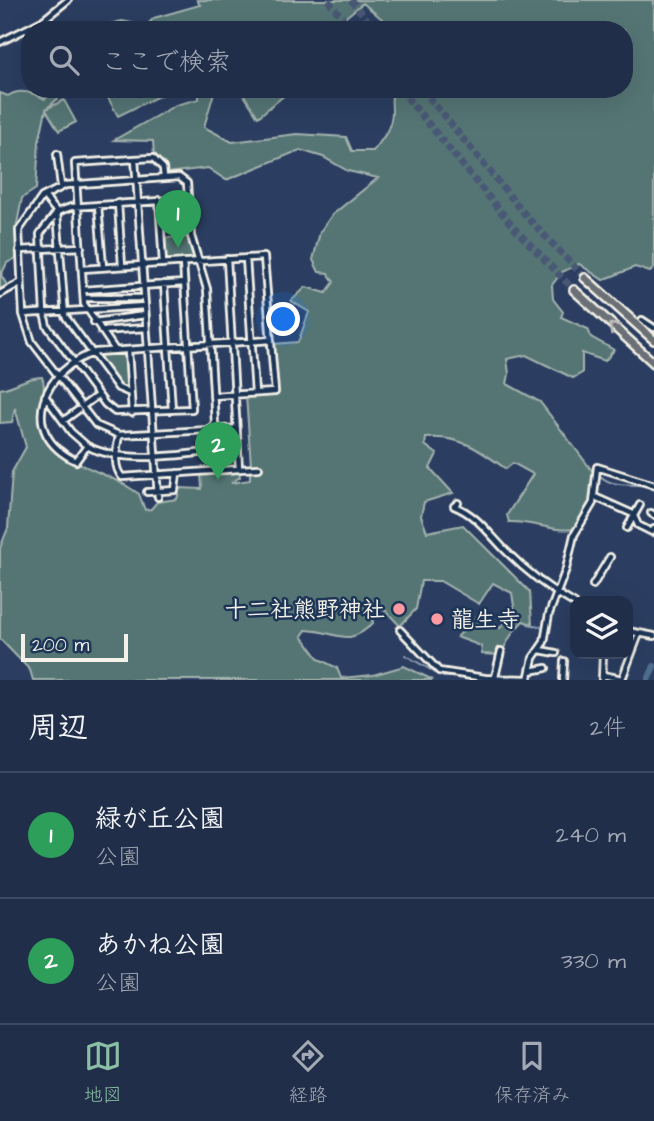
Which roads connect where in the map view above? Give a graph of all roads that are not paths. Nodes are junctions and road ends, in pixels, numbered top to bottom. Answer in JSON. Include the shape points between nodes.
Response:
{"nodes":[{"id":1,"x":68,"y":0,"type":"edge"},
{"id":2,"x":42,"y":21,"type":"edge"},
{"id":3,"x":21,"y":32,"type":"edge"},
{"id":4,"x":0,"y":42,"type":"edge"},
{"id":5,"x":58,"y":154,"type":"dead end"},
{"id":6,"x":135,"y":159,"type":"junction"},
{"id":7,"x":164,"y":178,"type":"junction"},
{"id":8,"x":137,"y":180,"type":"junction"},
{"id":9,"x":76,"y":184,"type":"junction"},
{"id":10,"x":61,"y":186,"type":"junction"},
{"id":11,"x":44,"y":196,"type":"junction"},
{"id":12,"x":188,"y":199,"type":"junction"},
{"id":13,"x":159,"y":200,"type":"junction"},
{"id":14,"x":138,"y":202,"type":"junction"},
{"id":15,"x":118,"y":203,"type":"junction"},
{"id":16,"x":98,"y":205,"type":"junction"},
{"id":17,"x":78,"y":206,"type":"junction"},
{"id":18,"x":57,"y":212,"type":"junction"},
{"id":19,"x":81,"y":247,"type":"junction"},
{"id":20,"x":60,"y":248,"type":"junction"},
{"id":21,"x":40,"y":249,"type":"junction"},
{"id":22,"x":18,"y":250,"type":"junction"},
{"id":23,"x":246,"y":258,"type":"junction"},
{"id":24,"x":227,"y":260,"type":"junction"},
{"id":25,"x":199,"y":261,"type":"junction"},
{"id":26,"x":183,"y":262,"type":"junction"},
{"id":27,"x":163,"y":264,"type":"junction"},
{"id":28,"x":142,"y":265,"type":"junction"},
{"id":29,"x":122,"y":266,"type":"junction"},
{"id":30,"x":103,"y":267,"type":"junction"},
{"id":31,"x":82,"y":269,"type":"junction"},
{"id":32,"x":584,"y":278,"type":"tunnel mouth"},
{"id":33,"x":20,"y":283,"type":"junction"},
{"id":34,"x":184,"y":283,"type":"junction"},
{"id":35,"x":164,"y":284,"type":"junction"},
{"id":36,"x":144,"y":286,"type":"junction"},
{"id":37,"x":83,"y":290,"type":"junction"},
{"id":38,"x":574,"y":290,"type":"tunnel mouth"},
{"id":39,"x":0,"y":294,"type":"edge"},
{"id":40,"x":144,"y":298,"type":"junction"},
{"id":41,"x":83,"y":299,"type":"junction"},
{"id":42,"x":145,"y":306,"type":"junction"},
{"id":43,"x":86,"y":310,"type":"junction"},
{"id":44,"x":64,"y":312,"type":"junction"},
{"id":45,"x":44,"y":313,"type":"junction"},
{"id":46,"x":23,"y":314,"type":"junction"},
{"id":47,"x":145,"y":315,"type":"junction"},
{"id":48,"x":642,"y":320,"type":"dead end"},
{"id":49,"x":94,"y":322,"type":"junction"},
{"id":50,"x":146,"y":328,"type":"junction"},
{"id":51,"x":654,"y":328,"type":"edge"},
{"id":52,"x":101,"y":331,"type":"junction"},
{"id":53,"x":271,"y":340,"type":"junction"},
{"id":54,"x":654,"y":340,"type":"edge"},
{"id":55,"x":251,"y":341,"type":"junction"},
{"id":56,"x":232,"y":342,"type":"junction"},
{"id":57,"x":210,"y":344,"type":"junction"},
{"id":58,"x":188,"y":345,"type":"junction"},
{"id":59,"x":168,"y":347,"type":"junction"},
{"id":60,"x":148,"y":348,"type":"junction"},
{"id":61,"x":128,"y":350,"type":"junction"},
{"id":62,"x":116,"y":351,"type":"junction"},
{"id":63,"x":91,"y":353,"type":"junction"},
{"id":64,"x":654,"y":363,"type":"edge"},
{"id":65,"x":75,"y":364,"type":"junction"},
{"id":66,"x":58,"y":376,"type":"junction"},
{"id":67,"x":131,"y":393,"type":"junction"},
{"id":68,"x":255,"y":393,"type":"junction"},
{"id":69,"x":98,"y":395,"type":"junction"},
{"id":70,"x":235,"y":395,"type":"junction"},
{"id":71,"x":45,"y":396,"type":"junction"},
{"id":72,"x":214,"y":396,"type":"junction"},
{"id":73,"x":172,"y":410,"type":"junction"},
{"id":74,"x":152,"y":412,"type":"junction"},
{"id":75,"x":132,"y":413,"type":"junction"},
{"id":76,"x":62,"y":421,"type":"junction"},
{"id":77,"x":213,"y":428,"type":"junction"},
{"id":78,"x":237,"y":429,"type":"junction"},
{"id":79,"x":154,"y":433,"type":"junction"},
{"id":80,"x":118,"y":435,"type":"junction"},
{"id":81,"x":87,"y":446,"type":"junction"},
{"id":82,"x":239,"y":449,"type":"junction"},
{"id":83,"x":155,"y":454,"type":"junction"},
{"id":84,"x":116,"y":456,"type":"junction"},
{"id":85,"x":260,"y":468,"type":"dead end"},
{"id":86,"x":239,"y":469,"type":"junction"},
{"id":87,"x":177,"y":473,"type":"junction"},
{"id":88,"x":156,"y":475,"type":"junction"},
{"id":89,"x":653,"y":483,"type":"edge"},
{"id":90,"x":147,"y":492,"type":"dead end"},
{"id":91,"x":158,"y":494,"type":"junction"},
{"id":92,"x":595,"y":497,"type":"junction"},
{"id":93,"x":458,"y":503,"type":"dead end"},
{"id":94,"x":640,"y":505,"type":"dead end"},
{"id":95,"x":635,"y":516,"type":"junction"},
{"id":96,"x":627,"y":528,"type":"dead end"},
{"id":97,"x":654,"y":529,"type":"edge"},
{"id":98,"x":610,"y":557,"type":"dead end"},
{"id":99,"x":593,"y":585,"type":"dead end"},
{"id":100,"x":556,"y":594,"type":"junction"},
{"id":101,"x":570,"y":601,"type":"edge"},
{"id":102,"x":400,"y":630,"type":"dead end"},
{"id":103,"x":633,"y":632,"type":"edge"},
{"id":104,"x":639,"y":634,"type":"junction"},
{"id":105,"x":654,"y":636,"type":"edge"},
{"id":106,"x":540,"y":650,"type":"junction"},
{"id":107,"x":501,"y":651,"type":"dead end"},
{"id":108,"x":556,"y":653,"type":"dead end"},
{"id":109,"x":603,"y":659,"type":"edge"},
{"id":110,"x":564,"y":661,"type":"dead end"},
{"id":111,"x":547,"y":668,"type":"dead end"},
{"id":112,"x":530,"y":671,"type":"junction"},
{"id":113,"x":495,"y":677,"type":"junction"},
{"id":114,"x":602,"y":677,"type":"edge"},
{"id":115,"x":473,"y":678,"type":"edge"},
{"id":116,"x":527,"y":679,"type":"edge"},
{"id":117,"x":563,"y":680,"type":"edge"}],
"edges":[{"from":1,"to":2,"type":"street"},
{"from":3,"to":4,"type":"street"},
{"from":5,"to":10,"type":"street"},
{"from":6,"to":7,"type":"street","via":[[153,158],[163,168]]},
{"from":6,"to":8,"type":"street"},
{"from":6,"to":9,"type":"street","via":[[75,163]]},
{"from":7,"to":8,"type":"street"},
{"from":7,"to":12,"type":"street","via":[[185,180]]},
{"from":8,"to":9,"type":"street"},
{"from":8,"to":14,"type":"street"},
{"from":9,"to":10,"type":"street"},
{"from":9,"to":17,"type":"street"},
{"from":10,"to":11,"type":"street"},
{"from":11,"to":18,"type":"street"},
{"from":11,"to":22,"type":"street","via":[[22,223]]},
{"from":12,"to":13,"type":"street"},
{"from":12,"to":25,"type":"street","via":[[191,236]]},
{"from":13,"to":14,"type":"street"},
{"from":13,"to":27,"type":"street"},
{"from":14,"to":15,"type":"street"},
{"from":14,"to":28,"type":"street"},
{"from":15,"to":16,"type":"street"},
{"from":15,"to":29,"type":"street"},
{"from":16,"to":17,"type":"street"},
{"from":16,"to":30,"type":"street"},
{"from":17,"to":18,"type":"street"},
{"from":17,"to":19,"type":"street"},
{"from":18,"to":20,"type":"street"},
{"from":18,"to":21,"type":"street","via":[[40,234]]},
{"from":19,"to":20,"type":"street"},
{"from":19,"to":31,"type":"street"},
{"from":20,"to":21,"type":"street"},
{"from":20,"to":44,"type":"street"},
{"from":21,"to":22,"type":"street"},
{"from":21,"to":45,"type":"street"},
{"from":22,"to":33,"type":"street"},
{"from":23,"to":24,"type":"street"},
{"from":23,"to":53,"type":"street","via":[[264,257]]},
{"from":23,"to":55,"type":"street"},
{"from":24,"to":25,"type":"street"},
{"from":24,"to":56,"type":"street"},
{"from":25,"to":26,"type":"street"},
{"from":25,"to":57,"type":"street"},
{"from":26,"to":27,"type":"street"},
{"from":26,"to":34,"type":"street"},
{"from":27,"to":28,"type":"street"},
{"from":28,"to":29,"type":"street"},
{"from":28,"to":36,"type":"street"},
{"from":29,"to":30,"type":"street"},
{"from":30,"to":31,"type":"street"},
{"from":31,"to":37,"type":"street"},
{"from":32,"to":54,"type":"highway"},
{"from":33,"to":39,"type":"street"},
{"from":33,"to":46,"type":"street"},
{"from":34,"to":35,"type":"street"},
{"from":34,"to":58,"type":"street"},
{"from":35,"to":36,"type":"street"},
{"from":35,"to":59,"type":"street"},
{"from":36,"to":37,"type":"street"},
{"from":36,"to":40,"type":"street"},
{"from":37,"to":41,"type":"street"},
{"from":64,"to":38,"type":"highway","one_way":true},
{"from":40,"to":41,"type":"street"},
{"from":40,"to":42,"type":"street"},
{"from":41,"to":43,"type":"street"},
{"from":42,"to":43,"type":"street"},
{"from":42,"to":47,"type":"street"},
{"from":43,"to":44,"type":"street"},
{"from":43,"to":49,"type":"street"},
{"from":44,"to":45,"type":"street"},
{"from":44,"to":63,"type":"street"},
{"from":45,"to":46,"type":"street"},
{"from":45,"to":65,"type":"street","via":[[50,330]]},
{"from":46,"to":66,"type":"street","via":[[28,335]]},
{"from":47,"to":49,"type":"street"},
{"from":47,"to":50,"type":"street"},
{"from":48,"to":51,"type":"street"},
{"from":49,"to":52,"type":"street"},
{"from":50,"to":52,"type":"street"},
{"from":50,"to":60,"type":"street"},
{"from":52,"to":62,"type":"street"},
{"from":53,"to":55,"type":"street"},
{"from":53,"to":68,"type":"street","via":[[275,392]]},
{"from":55,"to":56,"type":"street"},
{"from":55,"to":68,"type":"street"},
{"from":56,"to":57,"type":"street"},
{"from":56,"to":70,"type":"street"},
{"from":57,"to":58,"type":"street"},
{"from":57,"to":72,"type":"street"},
{"from":58,"to":59,"type":"street"},
{"from":58,"to":73,"type":"street","via":[[192,409]]},
{"from":59,"to":60,"type":"street"},
{"from":59,"to":73,"type":"street"},
{"from":60,"to":61,"type":"street"},
{"from":60,"to":74,"type":"street"},
{"from":61,"to":62,"type":"street"},
{"from":61,"to":67,"type":"street"},
{"from":62,"to":63,"type":"street"},
{"from":63,"to":65,"type":"street"},
{"from":63,"to":67,"type":"street","via":[[118,388]]},
{"from":65,"to":66,"type":"street"},
{"from":65,"to":69,"type":"street"},
{"from":66,"to":71,"type":"street"},
{"from":66,"to":80,"type":"street","via":[[88,418]]},
{"from":67,"to":75,"type":"street"},
{"from":68,"to":70,"type":"street"},
{"from":69,"to":75,"type":"street","via":[[115,412]]},
{"from":69,"to":76,"type":"street"},
{"from":70,"to":72,"type":"street"},
{"from":70,"to":78,"type":"street"},
{"from":71,"to":76,"type":"street"},
{"from":71,"to":81,"type":"street","via":[[41,403],[43,427],[54,443],[76,461]]},
{"from":72,"to":77,"type":"street"},
{"from":73,"to":74,"type":"street"},
{"from":74,"to":75,"type":"street"},
{"from":74,"to":79,"type":"street"},
{"from":76,"to":81,"type":"street"},
{"from":77,"to":78,"type":"street"},
{"from":77,"to":79,"type":"street"},
{"from":78,"to":82,"type":"street"},
{"from":79,"to":80,"type":"street"},
{"from":79,"to":83,"type":"street"},
{"from":80,"to":84,"type":"street"},
{"from":81,"to":84,"type":"street"},
{"from":82,"to":83,"type":"street"},
{"from":82,"to":86,"type":"street"},
{"from":83,"to":84,"type":"street"},
{"from":83,"to":88,"type":"street"},
{"from":84,"to":88,"type":"street","via":[[122,477]]},
{"from":85,"to":86,"type":"street"},
{"from":86,"to":87,"type":"street"},
{"from":87,"to":88,"type":"street"},
{"from":87,"to":91,"type":"street","via":[[177,488]]},
{"from":88,"to":91,"type":"street"},
{"from":89,"to":92,"type":"street","via":[[597,467]]},
{"from":90,"to":91,"type":"street"},
{"from":92,"to":95,"type":"street"},
{"from":92,"to":100,"type":"street","via":[[574,535]]},
{"from":93,"to":100,"type":"street","via":[[454,506],[473,514],[508,553]]},
{"from":94,"to":95,"type":"street"},
{"from":95,"to":96,"type":"street"},
{"from":95,"to":97,"type":"street","via":[[638,525]]},
{"from":98,"to":99,"type":"street"},
{"from":100,"to":101,"type":"street"},
{"from":100,"to":106,"type":"street"},
{"from":102,"to":115,"type":"street","via":[[435,669]]},
{"from":103,"to":104,"type":"street"},
{"from":104,"to":105,"type":"street"},
{"from":104,"to":114,"type":"street","via":[[622,679]]},
{"from":106,"to":108,"type":"street"},
{"from":106,"to":112,"type":"street"},
{"from":107,"to":113,"type":"street"},
{"from":109,"to":114,"type":"street"},
{"from":110,"to":117,"type":"street"},
{"from":111,"to":112,"type":"street"},
{"from":112,"to":116,"type":"street"},
{"from":113,"to":115,"type":"street"},
{"from":113,"to":116,"type":"street"}]}
